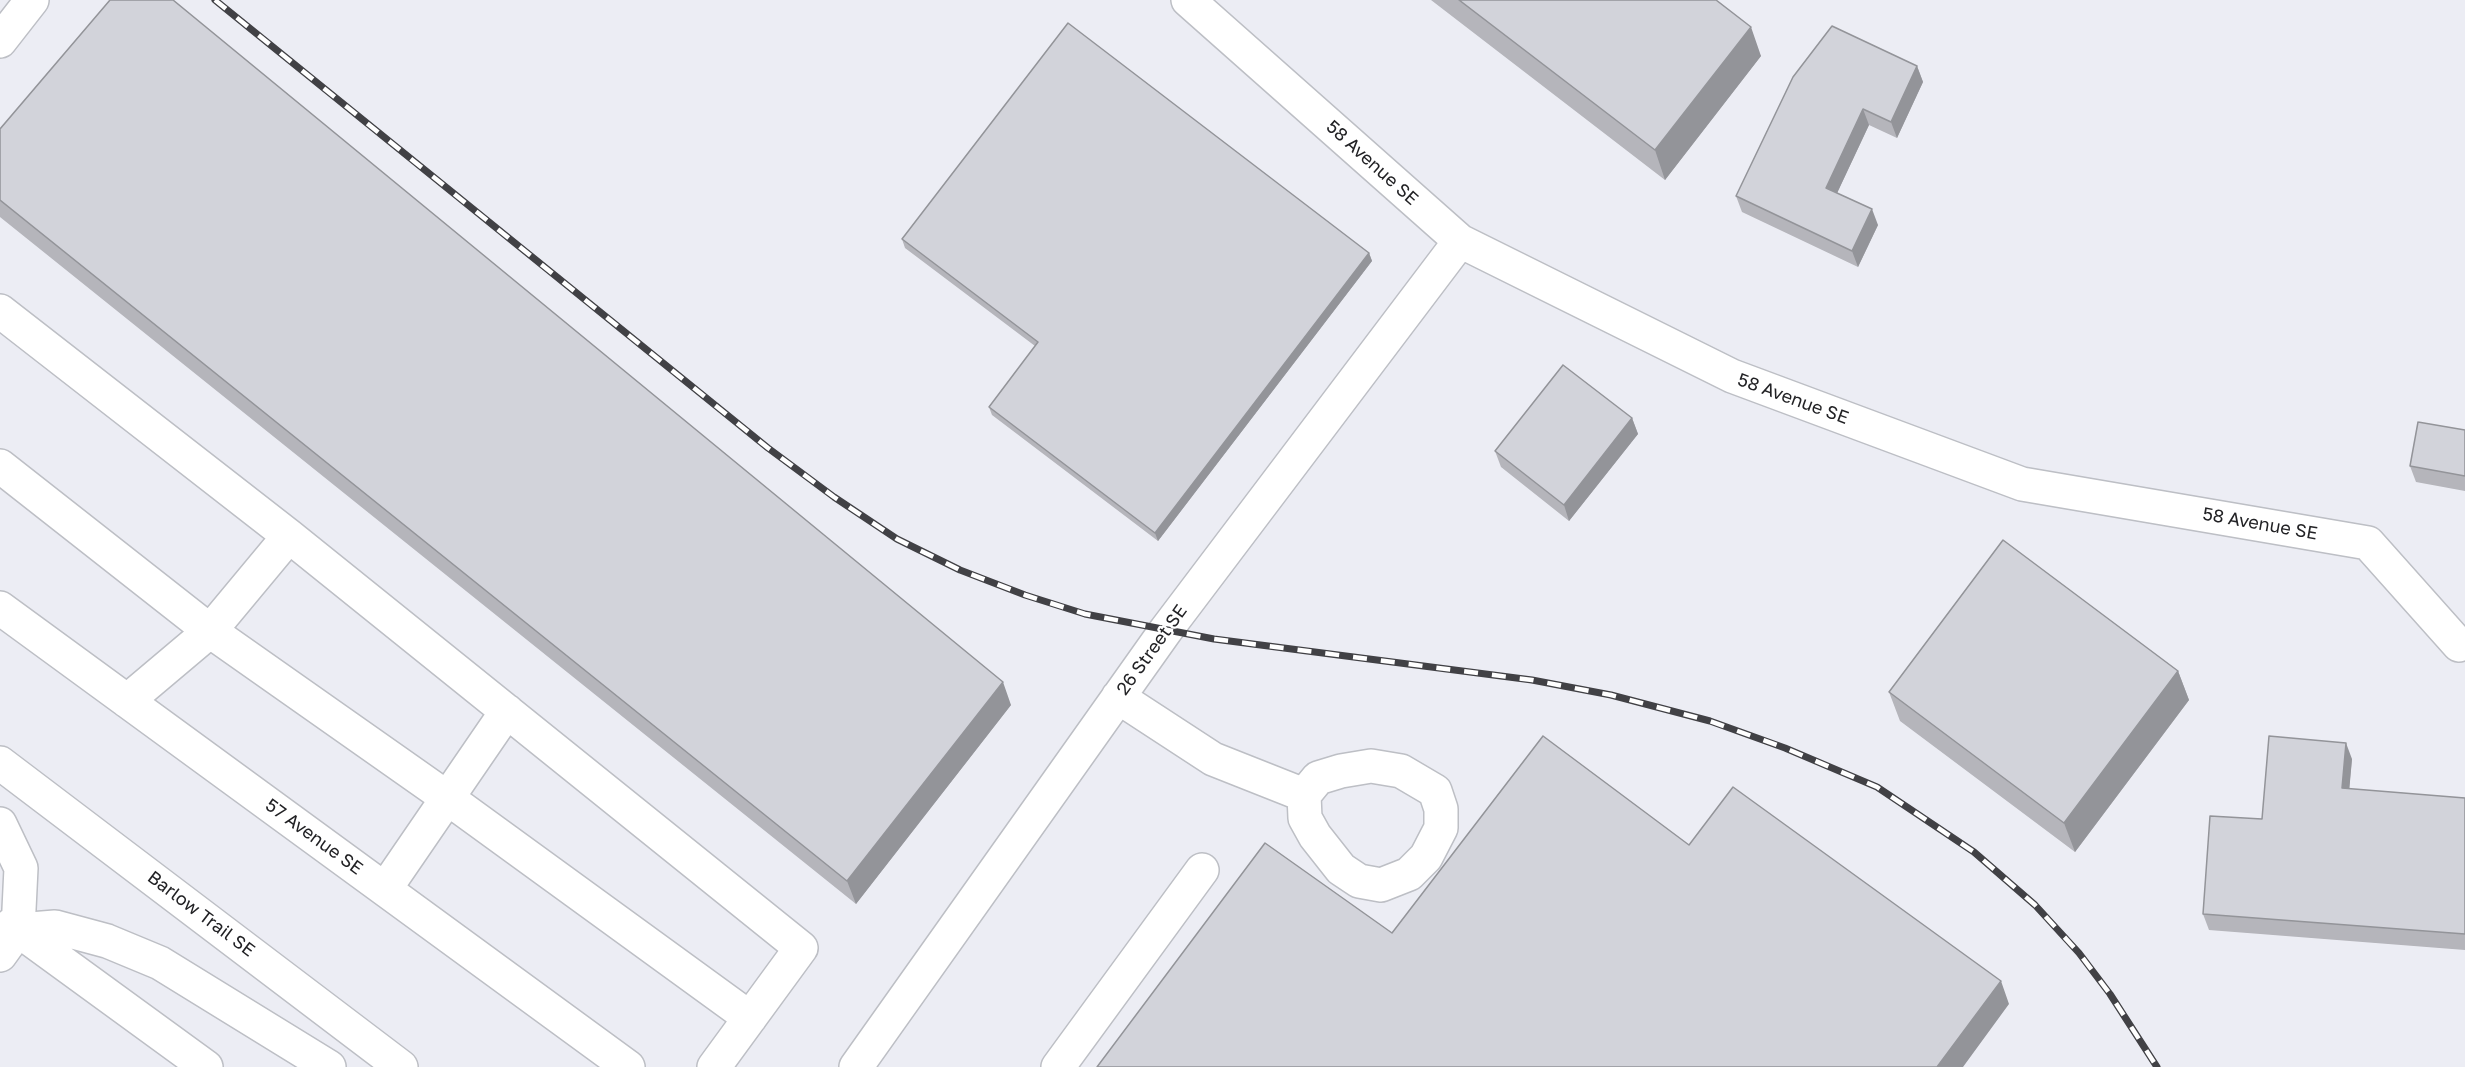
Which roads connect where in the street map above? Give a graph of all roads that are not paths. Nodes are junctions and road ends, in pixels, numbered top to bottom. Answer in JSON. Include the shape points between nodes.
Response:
{"nodes":[{"id":1,"x":32,"y":0,"type":"edge"},
{"id":2,"x":1188,"y":0,"type":"edge"},
{"id":3,"x":0,"y":41,"type":"edge"},
{"id":4,"x":1460,"y":241,"type":"junction"},
{"id":5,"x":0,"y":311,"type":"edge"},
{"id":6,"x":0,"y":466,"type":"edge"},
{"id":7,"x":289,"y":536,"type":"junction"},
{"id":8,"x":0,"y":608,"type":"edge"},
{"id":9,"x":210,"y":631,"type":"junction"},
{"id":10,"x":2460,"y":645,"type":"dead end"},
{"id":11,"x":1118,"y":697,"type":"junction"},
{"id":12,"x":127,"y":701,"type":"junction"},
{"id":13,"x":507,"y":711,"type":"junction"},
{"id":14,"x":0,"y":763,"type":"edge"},
{"id":15,"x":1304,"y":795,"type":"dead end"},
{"id":16,"x":446,"y":797,"type":"junction"},
{"id":17,"x":0,"y":824,"type":"edge"},
{"id":18,"x":1202,"y":870,"type":"dead end"},
{"id":19,"x":385,"y":889,"type":"junction"},
{"id":20,"x":6,"y":934,"type":"edge"},
{"id":21,"x":750,"y":1018,"type":"junction"},
{"id":22,"x":869,"y":1062,"type":"edge"},
{"id":23,"x":206,"y":1067,"type":"edge"},
{"id":24,"x":329,"y":1067,"type":"edge"},
{"id":25,"x":401,"y":1067,"type":"edge"},
{"id":26,"x":628,"y":1067,"type":"edge"},
{"id":27,"x":714,"y":1067,"type":"edge"},
{"id":28,"x":1058,"y":1067,"type":"edge"}],
"edges":[{"from":1,"to":3,"type":"street"},
{"from":2,"to":4,"type":"street","name":"58 Avenue SE"},
{"from":4,"to":10,"type":"street","name":"58 Avenue SE","via":[[1732,376],[2022,484],[2368,543]]},
{"from":4,"to":11,"type":"street","name":"26 Street SE"},
{"from":5,"to":7,"type":"street"},
{"from":6,"to":9,"type":"street"},
{"from":7,"to":9,"type":"street"},
{"from":7,"to":13,"type":"street"},
{"from":8,"to":12,"type":"street","name":"57 Avenue SE"},
{"from":9,"to":12,"type":"street"},
{"from":9,"to":16,"type":"street"},
{"from":11,"to":15,"type":"street","via":[[1213,759]]},
{"from":11,"to":22,"type":"street","name":"26 Street SE"},
{"from":12,"to":19,"type":"street","name":"57 Avenue SE"},
{"from":13,"to":16,"type":"street"},
{"from":13,"to":21,"type":"street","via":[[801,948]]},
{"from":14,"to":25,"type":"street","name":"Barlow Trail SE"},
{"from":16,"to":19,"type":"street"},
{"from":16,"to":21,"type":"street"},
{"from":17,"to":20,"type":"street","via":[[21,868]]},
{"from":18,"to":28,"type":"street"},
{"from":19,"to":26,"type":"street","name":"57 Avenue SE"},
{"from":20,"to":23,"type":"street"},
{"from":20,"to":24,"type":"street","via":[[54,927],[107,941],[160,963]]},
{"from":21,"to":27,"type":"street"}]}
